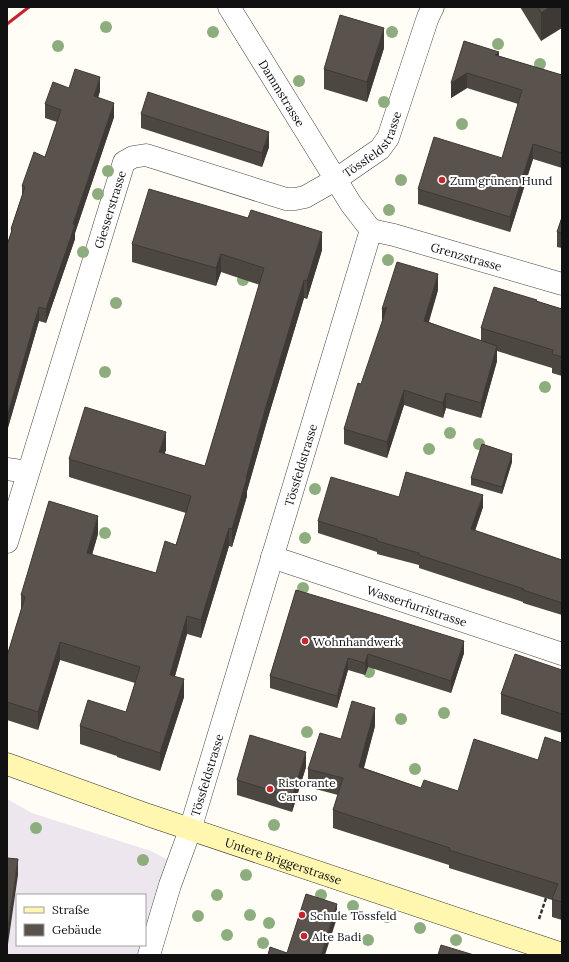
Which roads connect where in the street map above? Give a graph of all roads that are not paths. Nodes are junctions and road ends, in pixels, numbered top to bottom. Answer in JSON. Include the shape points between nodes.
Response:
{"nodes":[{"id":1,"x":229,"y":7,"type":"edge"},
{"id":2,"x":433,"y":7,"type":"edge"},
{"id":3,"x":336,"y":180,"type":"junction"},
{"id":4,"x":371,"y":230,"type":"junction"},
{"id":5,"x":562,"y":284,"type":"edge"},
{"id":6,"x":7,"y":469,"type":"edge"},
{"id":7,"x":28,"y":472,"type":"junction"},
{"id":8,"x":7,"y":542,"type":"edge"},
{"id":9,"x":272,"y":557,"type":"junction"},
{"id":10,"x":562,"y":654,"type":"edge"},
{"id":11,"x":7,"y":764,"type":"edge"},
{"id":12,"x":190,"y":830,"type":"junction"},
{"id":13,"x":562,"y":954,"type":"edge"},
{"id":14,"x":149,"y":955,"type":"edge"}],
"edges":[{"from":1,"to":3,"type":"street","name":"Dammstrasse"},
{"from":2,"to":3,"type":"street","name":"Tössfeldstrasse","via":[[388,138],[380,149]]},
{"from":3,"to":4,"type":"street","name":"Tössfeldstrasse"},
{"from":3,"to":7,"type":"street","name":"Giesserstrasse","via":[[305,197],[286,199],[146,155],[133,157],[124,162]]},
{"from":4,"to":5,"type":"street","name":"Grenzstrasse"},
{"from":4,"to":9,"type":"street","name":"Tössfeldstrasse"},
{"from":6,"to":7,"type":"street"},
{"from":7,"to":8,"type":"street","name":"Giesserstrasse"},
{"from":9,"to":10,"type":"street","name":"Wasserfurristrasse"},
{"from":9,"to":12,"type":"street","name":"Tössfeldstrasse"},
{"from":11,"to":12,"type":"main road","name":"Untere Briggerstrasse"},
{"from":12,"to":13,"type":"main road","name":"Untere Briggerstrasse"},
{"from":12,"to":14,"type":"street","name":"Tössfeldstrasse"}]}
